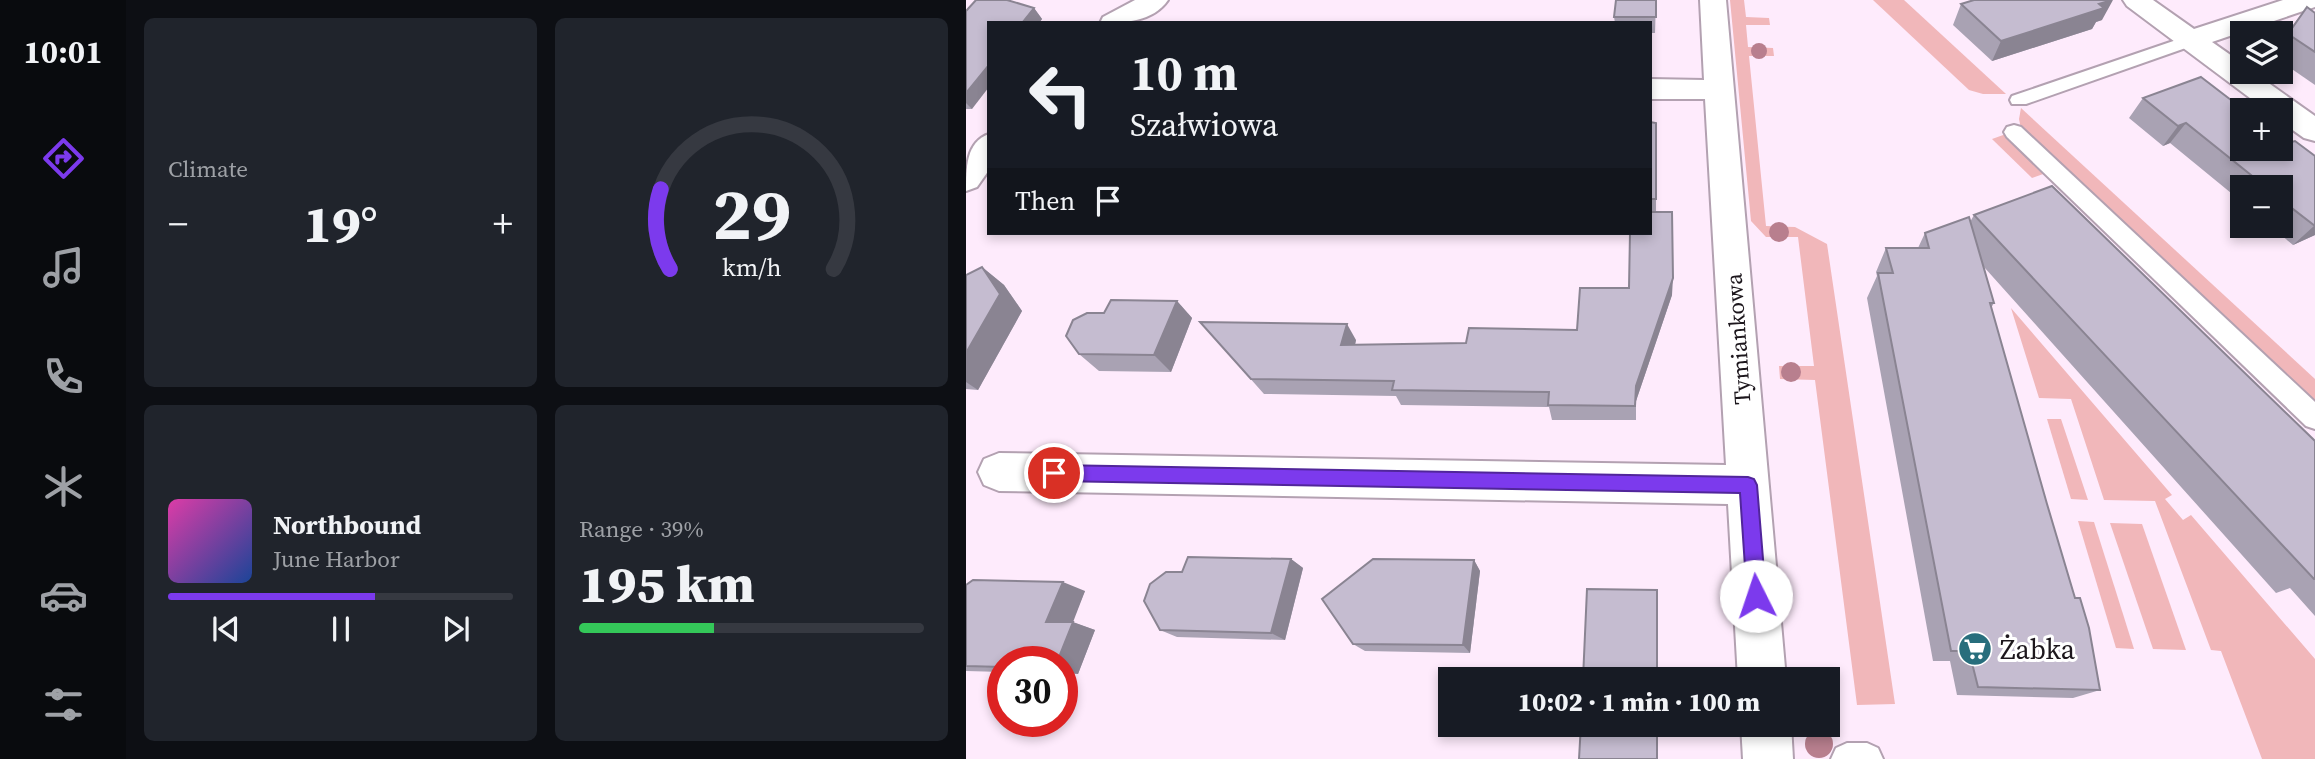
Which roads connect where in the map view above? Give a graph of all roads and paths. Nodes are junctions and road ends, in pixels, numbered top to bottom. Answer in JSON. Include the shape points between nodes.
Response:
{"nodes":[{"id":1,"x":1155,"y":0,"type":"edge"},
{"id":2,"x":1713,"y":0,"type":"edge"},
{"id":3,"x":2136,"y":0,"type":"edge"},
{"id":4,"x":2309,"y":0,"type":"edge"},
{"id":5,"x":1117,"y":21,"type":"edge"},
{"id":6,"x":2191,"y":40,"type":"junction"},
{"id":7,"x":1652,"y":89,"type":"edge"},
{"id":8,"x":1719,"y":90,"type":"junction"},
{"id":9,"x":2019,"y":100,"type":"dead end"},
{"id":10,"x":2315,"y":131,"type":"edge"},
{"id":11,"x":2014,"y":132,"type":"dead end"},
{"id":12,"x":987,"y":148,"type":"edge"},
{"id":13,"x":966,"y":179,"type":"edge"},
{"id":14,"x":2315,"y":418,"type":"edge"},
{"id":15,"x":999,"y":472,"type":"dead end"},
{"id":16,"x":1748,"y":485,"type":"junction"},
{"id":17,"x":1761,"y":667,"type":"edge"},
{"id":18,"x":1767,"y":737,"type":"edge"},
{"id":19,"x":1768,"y":759,"type":"edge"},
{"id":20,"x":1847,"y":759,"type":"edge"},
{"id":21,"x":1867,"y":759,"type":"edge"}],
"edges":[{"from":1,"to":5,"type":"street"},
{"from":2,"to":8,"type":"street","name":"Tymiankowa"},
{"from":3,"to":6,"type":"street"},
{"from":4,"to":6,"type":"street"},
{"from":6,"to":9,"type":"lane"},
{"from":6,"to":10,"type":"street"},
{"from":7,"to":8,"type":"street"},
{"from":8,"to":16,"type":"street","name":"Tymiankowa"},
{"from":11,"to":14,"type":"lane"},
{"from":12,"to":13,"type":"street"},
{"from":15,"to":16,"type":"street"},
{"from":16,"to":17,"type":"street","name":"Tymiankowa"},
{"from":18,"to":19,"type":"street"},
{"from":20,"to":21,"type":"lane"}]}
